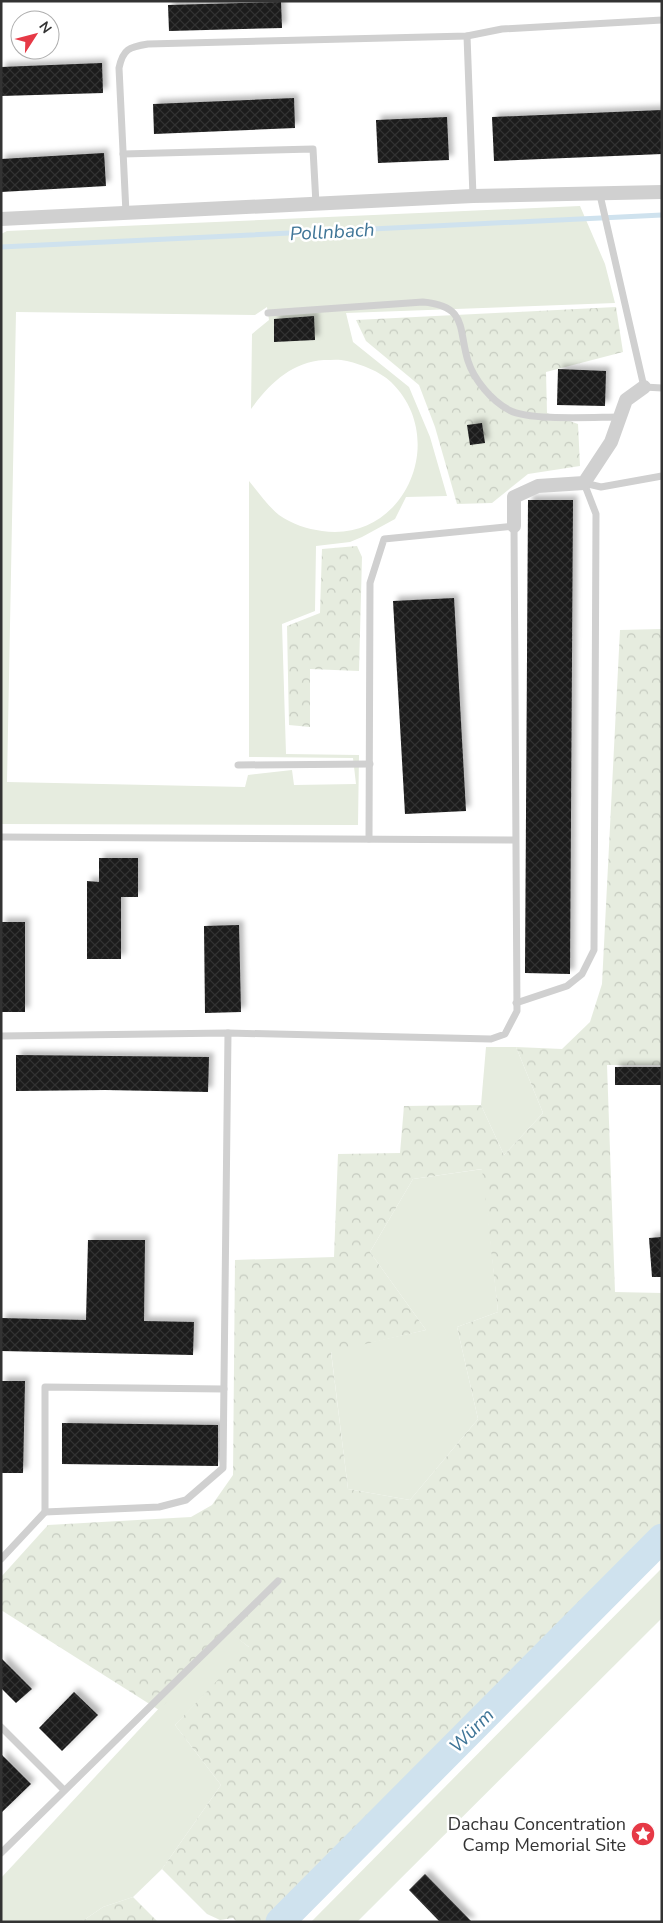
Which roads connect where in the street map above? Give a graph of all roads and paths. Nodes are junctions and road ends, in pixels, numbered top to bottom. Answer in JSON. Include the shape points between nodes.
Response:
{"nodes":[{"id":1,"x":662,"y":20,"type":"edge"},
{"id":2,"x":467,"y":36,"type":"junction"},
{"id":3,"x":123,"y":154,"type":"junction"},
{"id":4,"x":662,"y":192,"type":"edge"},
{"id":5,"x":600,"y":195,"type":"junction"},
{"id":6,"x":472,"y":196,"type":"junction"},
{"id":7,"x":316,"y":204,"type":"junction"},
{"id":8,"x":126,"y":213,"type":"junction"},
{"id":9,"x":1,"y":219,"type":"edge"},
{"id":10,"x":268,"y":313,"type":"dead end"},
{"id":11,"x":644,"y":386,"type":"junction"},
{"id":12,"x":662,"y":388,"type":"edge"},
{"id":13,"x":620,"y":418,"type":"junction"},
{"id":14,"x":662,"y":476,"type":"edge"},
{"id":15,"x":584,"y":483,"type":"junction"},
{"id":16,"x":514,"y":526,"type":"junction"},
{"id":17,"x":370,"y":764,"type":"junction"},
{"id":18,"x":238,"y":765,"type":"dead end"},
{"id":19,"x":1,"y":837,"type":"edge"},
{"id":20,"x":369,"y":840,"type":"junction"},
{"id":21,"x":515,"y":840,"type":"junction"},
{"id":22,"x":516,"y":1003,"type":"junction"},
{"id":23,"x":228,"y":1033,"type":"junction"},
{"id":24,"x":1,"y":1036,"type":"edge"},
{"id":25,"x":224,"y":1389,"type":"junction"},
{"id":26,"x":44,"y":1512,"type":"junction"},
{"id":27,"x":1,"y":1559,"type":"edge"},
{"id":28,"x":278,"y":1581,"type":"dead end"},
{"id":29,"x":1,"y":1727,"type":"edge"},
{"id":30,"x":64,"y":1790,"type":"junction"},
{"id":31,"x":1,"y":1853,"type":"edge"}],
"edges":[{"from":1,"to":2,"type":"lane","via":[[502,29]]},
{"from":2,"to":3,"type":"lane","via":[[132,46],[122,56],[118,68]]},
{"from":2,"to":6,"type":"lane"},
{"from":3,"to":7,"type":"lane","via":[[313,149]]},
{"from":3,"to":8,"type":"lane"},
{"from":4,"to":5,"type":"street"},
{"from":5,"to":6,"type":"street"},
{"from":5,"to":11,"type":"lane"},
{"from":6,"to":7,"type":"street"},
{"from":7,"to":8,"type":"street"},
{"from":8,"to":9,"type":"street"},
{"from":10,"to":13,"type":"lane","via":[[438,303],[460,321],[473,373],[510,411],[526,416]]},
{"from":11,"to":12,"type":"lane"},
{"from":11,"to":13,"type":"street","via":[[626,400]]},
{"from":13,"to":15,"type":"street","via":[[611,442]]},
{"from":14,"to":15,"type":"lane","via":[[601,487]]},
{"from":15,"to":16,"type":"street","via":[[538,486],[514,497]]},
{"from":15,"to":22,"type":"lane","via":[[596,514],[594,950],[582,974],[567,986]]},
{"from":16,"to":17,"type":"lane","via":[[384,539],[370,582]]},
{"from":16,"to":21,"type":"lane"},
{"from":17,"to":18,"type":"lane"},
{"from":17,"to":20,"type":"lane"},
{"from":19,"to":20,"type":"lane"},
{"from":20,"to":21,"type":"lane"},
{"from":21,"to":22,"type":"lane"},
{"from":22,"to":23,"type":"lane","via":[[517,1011],[505,1034],[491,1039]]},
{"from":23,"to":24,"type":"lane"},
{"from":23,"to":25,"type":"lane"},
{"from":25,"to":26,"type":"lane","via":[[223,1468],[186,1500],[158,1506]]},
{"from":25,"to":26,"type":"lane","via":[[45,1387]]},
{"from":26,"to":27,"type":"lane"},
{"from":28,"to":30,"type":"lane"},
{"from":29,"to":30,"type":"lane"},
{"from":30,"to":31,"type":"lane"}]}
